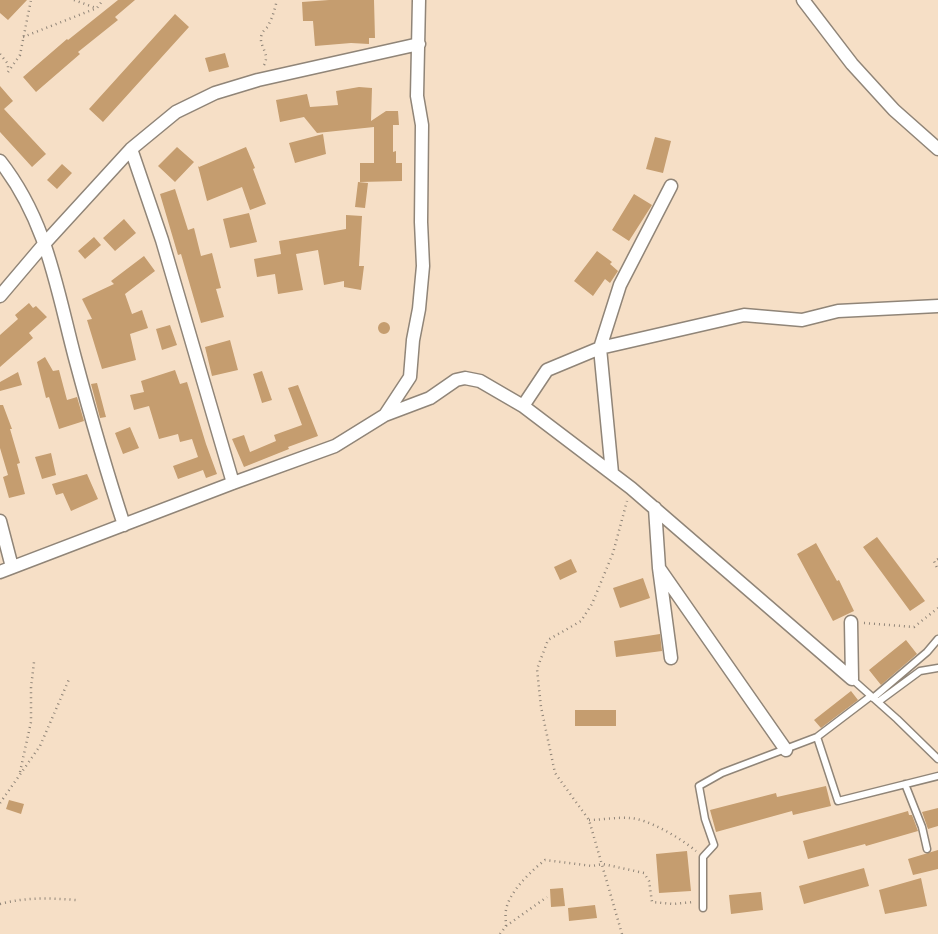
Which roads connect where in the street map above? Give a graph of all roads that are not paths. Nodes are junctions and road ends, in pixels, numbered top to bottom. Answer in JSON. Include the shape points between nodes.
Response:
{"nodes":[{"id":1,"x":419,"y":0,"type":"edge"},
{"id":2,"x":803,"y":0,"type":"edge"},
{"id":3,"x":419,"y":44,"type":"junction"},
{"id":4,"x":938,"y":149,"type":"edge"},
{"id":5,"x":131,"y":150,"type":"junction"},
{"id":6,"x":0,"y":161,"type":"edge"},
{"id":7,"x":671,"y":186,"type":"dead end"},
{"id":8,"x":45,"y":243,"type":"junction"},
{"id":9,"x":0,"y":296,"type":"edge"},
{"id":10,"x":938,"y":306,"type":"edge"},
{"id":11,"x":600,"y":348,"type":"junction"},
{"id":12,"x":523,"y":406,"type":"junction"},
{"id":13,"x":385,"y":415,"type":"junction"},
{"id":14,"x":612,"y":473,"type":"junction"},
{"id":15,"x":233,"y":483,"type":"junction"},
{"id":16,"x":655,"y":508,"type":"junction"},
{"id":17,"x":0,"y":521,"type":"edge"},
{"id":18,"x":124,"y":525,"type":"junction"},
{"id":19,"x":659,"y":568,"type":"junction"},
{"id":20,"x":6,"y":570,"type":"edge"},
{"id":21,"x":851,"y":622,"type":"road end"},
{"id":22,"x":938,"y":640,"type":"edge"},
{"id":23,"x":671,"y":658,"type":"dead end"},
{"id":24,"x":938,"y":668,"type":"edge"},
{"id":25,"x":852,"y":680,"type":"junction"},
{"id":26,"x":874,"y":699,"type":"junction"},
{"id":27,"x":817,"y":737,"type":"junction"},
{"id":28,"x":786,"y":750,"type":"junction"},
{"id":29,"x":938,"y":760,"type":"edge"},
{"id":30,"x":938,"y":776,"type":"edge"},
{"id":31,"x":905,"y":784,"type":"junction"},
{"id":32,"x":927,"y":849,"type":"dead end"},
{"id":33,"x":703,"y":905,"type":"road end"}],
"edges":[{"from":1,"to":3,"type":"street"},
{"from":2,"to":4,"type":"street","via":[[852,64],[894,110]]},
{"from":3,"to":5,"type":"street","via":[[258,80],[215,93],[176,112]]},
{"from":3,"to":13,"type":"street","via":[[417,96],[422,125],[423,266],[419,310],[410,377]]},
{"from":5,"to":8,"type":"street"},
{"from":5,"to":15,"type":"street","via":[[165,249]]},
{"from":6,"to":8,"type":"street","via":[[24,195]]},
{"from":7,"to":11,"type":"street","via":[[620,285]]},
{"from":8,"to":9,"type":"street"},
{"from":8,"to":18,"type":"street","via":[[102,456]]},
{"from":10,"to":11,"type":"street","via":[[838,311],[802,320],[744,315]]},
{"from":11,"to":12,"type":"street","via":[[547,370]]},
{"from":11,"to":14,"type":"street"},
{"from":12,"to":13,"type":"street","via":[[480,381],[465,378],[456,380],[430,398]]},
{"from":12,"to":14,"type":"street"},
{"from":13,"to":15,"type":"street","via":[[335,446]]},
{"from":14,"to":16,"type":"street"},
{"from":15,"to":18,"type":"street"},
{"from":16,"to":19,"type":"street"},
{"from":16,"to":25,"type":"street"},
{"from":17,"to":20,"type":"street"},
{"from":18,"to":20,"type":"street"},
{"from":19,"to":23,"type":"street"},
{"from":19,"to":28,"type":"street"},
{"from":21,"to":25,"type":"street"},
{"from":22,"to":26,"type":"lane"},
{"from":24,"to":26,"type":"lane","via":[[920,671]]},
{"from":25,"to":26,"type":"lane"},
{"from":26,"to":27,"type":"lane"},
{"from":26,"to":29,"type":"lane"},
{"from":27,"to":28,"type":"lane"},
{"from":27,"to":31,"type":"lane","via":[[838,801]]},
{"from":28,"to":33,"type":"lane","via":[[722,773],[699,786],[704,819],[714,845],[703,857]]},
{"from":30,"to":31,"type":"lane"},
{"from":31,"to":32,"type":"lane"}]}
